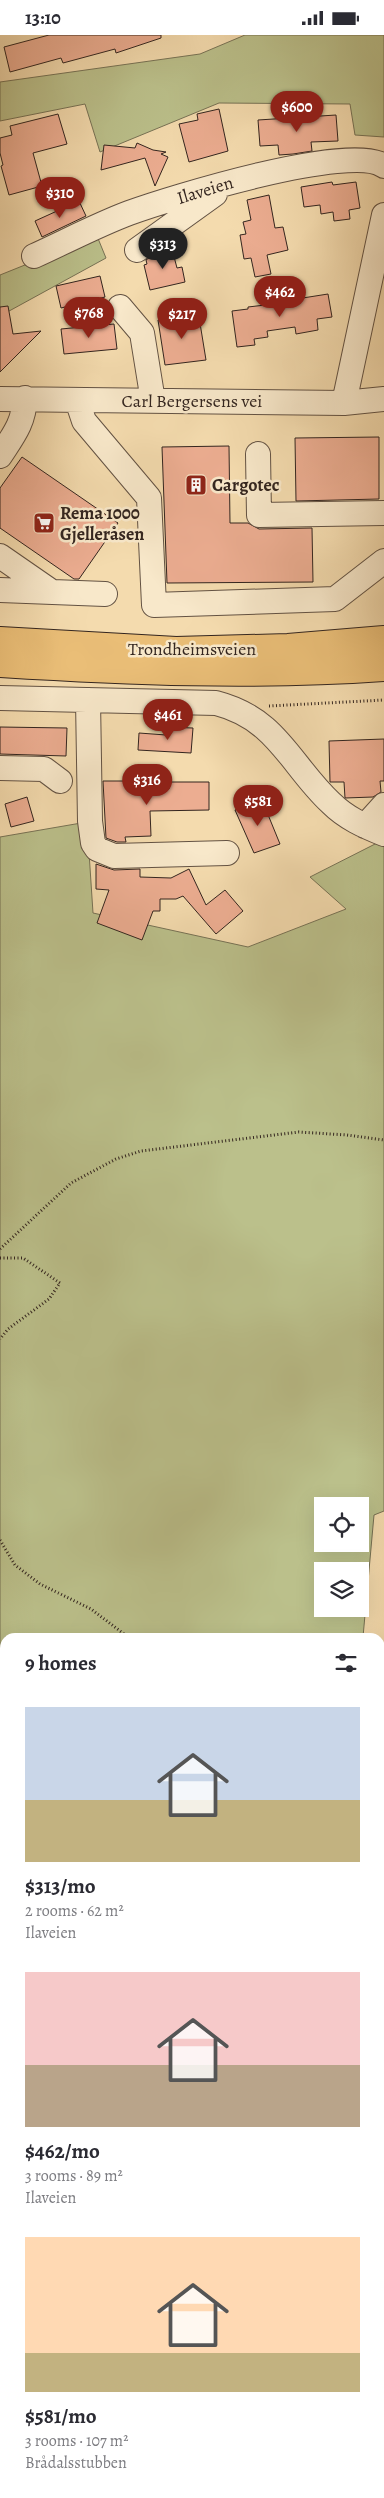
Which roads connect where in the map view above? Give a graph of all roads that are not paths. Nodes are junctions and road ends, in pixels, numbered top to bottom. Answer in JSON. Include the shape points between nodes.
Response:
{"nodes":[{"id":1,"x":384,"y":167,"type":"edge"},
{"id":2,"x":234,"y":180,"type":"junction"},
{"id":3,"x":384,"y":215,"type":"edge"},
{"id":4,"x":137,"y":250,"type":"dead end"},
{"id":5,"x":34,"y":256,"type":"dead end"},
{"id":6,"x":120,"y":307,"type":"dead end"},
{"id":7,"x":25,"y":398,"type":"junction"},
{"id":8,"x":0,"y":399,"type":"edge"},
{"id":9,"x":77,"y":400,"type":"junction"},
{"id":10,"x":384,"y":400,"type":"edge"},
{"id":11,"x":153,"y":401,"type":"junction"},
{"id":12,"x":344,"y":403,"type":"junction"},
{"id":13,"x":2,"y":449,"type":"edge"},
{"id":14,"x":258,"y":454,"type":"dead end"},
{"id":15,"x":384,"y":513,"type":"edge"},
{"id":16,"x":0,"y":556,"type":"edge"},
{"id":17,"x":384,"y":561,"type":"edge"},
{"id":18,"x":0,"y":590,"type":"edge"},
{"id":19,"x":52,"y":592,"type":"junction"},
{"id":20,"x":105,"y":594,"type":"dead end"},
{"id":21,"x":384,"y":640,"type":"edge"},
{"id":22,"x":0,"y":641,"type":"edge"},
{"id":23,"x":0,"y":663,"type":"edge"},
{"id":24,"x":384,"y":667,"type":"edge"},
{"id":25,"x":0,"y":698,"type":"edge"},
{"id":26,"x":88,"y":700,"type":"junction"},
{"id":27,"x":0,"y":768,"type":"edge"},
{"id":28,"x":60,"y":781,"type":"dead end"},
{"id":29,"x":384,"y":805,"type":"edge"},
{"id":30,"x":374,"y":830,"type":"edge"},
{"id":31,"x":227,"y":853,"type":"dead end"}],
"edges":[{"from":1,"to":2,"type":"street","name":"Ilaveien","via":[[377,161],[351,161],[289,168]]},
{"from":2,"to":4,"type":"street"},
{"from":2,"to":5,"type":"street","name":"Ilaveien","via":[[127,214]]},
{"from":3,"to":12,"type":"street"},
{"from":6,"to":11,"type":"street","via":[[142,333]]},
{"from":7,"to":8,"type":"street","name":"Carl Bergersens vei"},
{"from":7,"to":9,"type":"street","name":"Carl Bergersens vei"},
{"from":7,"to":13,"type":"street","via":[[18,431]]},
{"from":9,"to":11,"type":"street","name":"Carl Bergersens vei"},
{"from":9,"to":17,"type":"street","via":[[84,421],[149,498],[154,605],[335,599]]},
{"from":10,"to":12,"type":"street","name":"Carl Bergersens vei"},
{"from":11,"to":12,"type":"street","name":"Carl Bergersens vei"},
{"from":14,"to":15,"type":"street","via":[[259,515]]},
{"from":16,"to":19,"type":"street"},
{"from":18,"to":19,"type":"street"},
{"from":19,"to":20,"type":"street"},
{"from":21,"to":22,"type":"highway","name":"Trondheimsveien","via":[[193,651]]},
{"from":23,"to":24,"type":"highway","name":"Trondheimsveien","via":[[115,670],[251,672]]},
{"from":25,"to":26,"type":"street"},
{"from":26,"to":30,"type":"street","via":[[216,703],[230,707],[264,726],[290,752],[330,803],[348,817]]},
{"from":26,"to":31,"type":"street","via":[[90,821],[93,843],[98,849],[114,856]]},
{"from":27,"to":28,"type":"street","via":[[44,769]]},
{"from":29,"to":30,"type":"street"}]}
